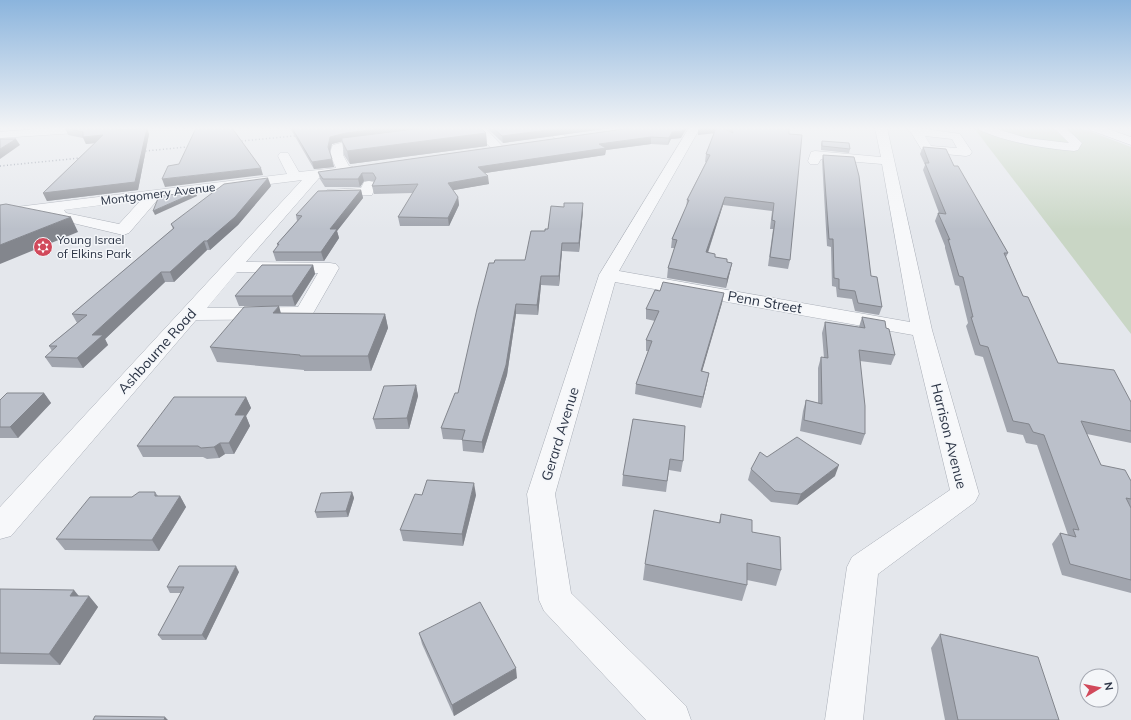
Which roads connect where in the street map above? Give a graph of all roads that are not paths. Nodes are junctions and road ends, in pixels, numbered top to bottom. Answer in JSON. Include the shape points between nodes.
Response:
{"nodes":[{"id":1,"x":888,"y":161,"type":"edge"},
{"id":2,"x":288,"y":162,"type":"edge"},
{"id":3,"x":340,"y":162,"type":"edge"},
{"id":4,"x":675,"y":162,"type":"edge"},
{"id":5,"x":360,"y":168,"type":"edge"},
{"id":6,"x":344,"y":170,"type":"junction"},
{"id":7,"x":369,"y":185,"type":"edge"},
{"id":8,"x":308,"y":186,"type":"junction"},
{"id":9,"x":155,"y":194,"type":"junction"},
{"id":10,"x":51,"y":207,"type":"junction"},
{"id":11,"x":0,"y":214,"type":"edge"},
{"id":12,"x":232,"y":267,"type":"junction"},
{"id":13,"x":608,"y":275,"type":"junction"},
{"id":14,"x":190,"y":314,"type":"junction"},
{"id":15,"x":922,"y":330,"type":"junction"},
{"id":16,"x":4,"y":515,"type":"edge"},
{"id":17,"x":672,"y":720,"type":"edge"},
{"id":18,"x":844,"y":720,"type":"edge"}],
"edges":[{"from":1,"to":15,"type":"street","name":"Harrison Avenue"},
{"from":2,"to":8,"type":"street"},
{"from":3,"to":6,"type":"street"},
{"from":4,"to":13,"type":"street","name":"Gerard Avenue"},
{"from":5,"to":6,"type":"street","name":"Montgomery Avenue"},
{"from":6,"to":8,"type":"street","name":"Montgomery Avenue"},
{"from":7,"to":8,"type":"street","via":[[367,192]]},
{"from":8,"to":9,"type":"street","name":"Montgomery Avenue"},
{"from":8,"to":12,"type":"street","name":"Ashbourne Road"},
{"from":9,"to":10,"type":"street","name":"Montgomery Avenue"},
{"from":9,"to":10,"type":"street","via":[[123,230],[61,216]]},
{"from":10,"to":11,"type":"street","name":"Montgomery Avenue"},
{"from":12,"to":14,"type":"street","name":"Ashbourne Road"},
{"from":12,"to":14,"type":"street","via":[[330,268],[304,313]]},
{"from":13,"to":15,"type":"street","name":"Penn Street"},
{"from":13,"to":17,"type":"street","name":"Gerard Avenue","via":[[541,494],[556,600]]},
{"from":14,"to":16,"type":"street","name":"Ashbourne Road"},
{"from":15,"to":18,"type":"street","name":"Harrison Avenue","via":[[965,494],[863,567]]}]}
